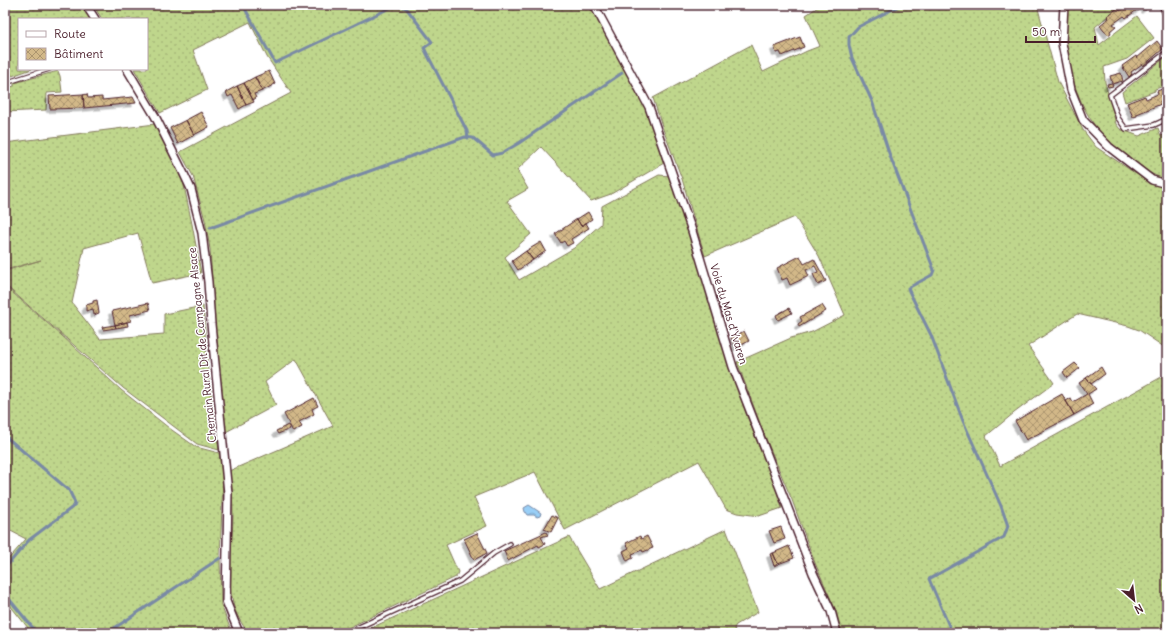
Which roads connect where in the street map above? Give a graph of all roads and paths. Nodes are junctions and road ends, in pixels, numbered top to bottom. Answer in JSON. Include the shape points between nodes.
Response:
{"nodes":[{"id":1,"x":86,"y":5,"type":"edge"},
{"id":2,"x":594,"y":5,"type":"edge"},
{"id":3,"x":1064,"y":5,"type":"edge"},
{"id":4,"x":1161,"y":5,"type":"edge"},
{"id":5,"x":94,"y":18,"type":"edge"},
{"id":6,"x":1167,"y":18,"type":"edge"},
{"id":7,"x":1167,"y":52,"type":"edge"},
{"id":8,"x":46,"y":70,"type":"edge"},
{"id":9,"x":128,"y":70,"type":"edge"},
{"id":10,"x":5,"y":83,"type":"edge"},
{"id":11,"x":1167,"y":119,"type":"edge"},
{"id":12,"x":1167,"y":184,"type":"edge"},
{"id":13,"x":510,"y":544,"type":"dead end"},
{"id":14,"x":239,"y":633,"type":"edge"},
{"id":15,"x":346,"y":633,"type":"edge"},
{"id":16,"x":837,"y":633,"type":"edge"}],
"edges":[{"from":1,"to":5,"type":"street"},
{"from":2,"to":16,"type":"street","name":"Voie du Mas d'Yvaren","via":[[649,107],[692,231],[733,367],[813,573],[831,610]]},
{"from":3,"to":12,"type":"street","via":[[1062,43],[1071,90],[1084,120],[1108,147],[1152,180]]},
{"from":4,"to":6,"type":"lane"},
{"from":7,"to":11,"type":"lane","via":[[1110,95],[1118,118],[1126,129],[1154,125]]},
{"from":8,"to":10,"type":"lane"},
{"from":9,"to":14,"type":"street","name":"Chemain Rural Dit de Campagne Alsace","via":[[155,116],[191,189],[202,233],[228,493],[226,601]]},
{"from":13,"to":15,"type":"lane","via":[[494,553],[460,581]]}]}
